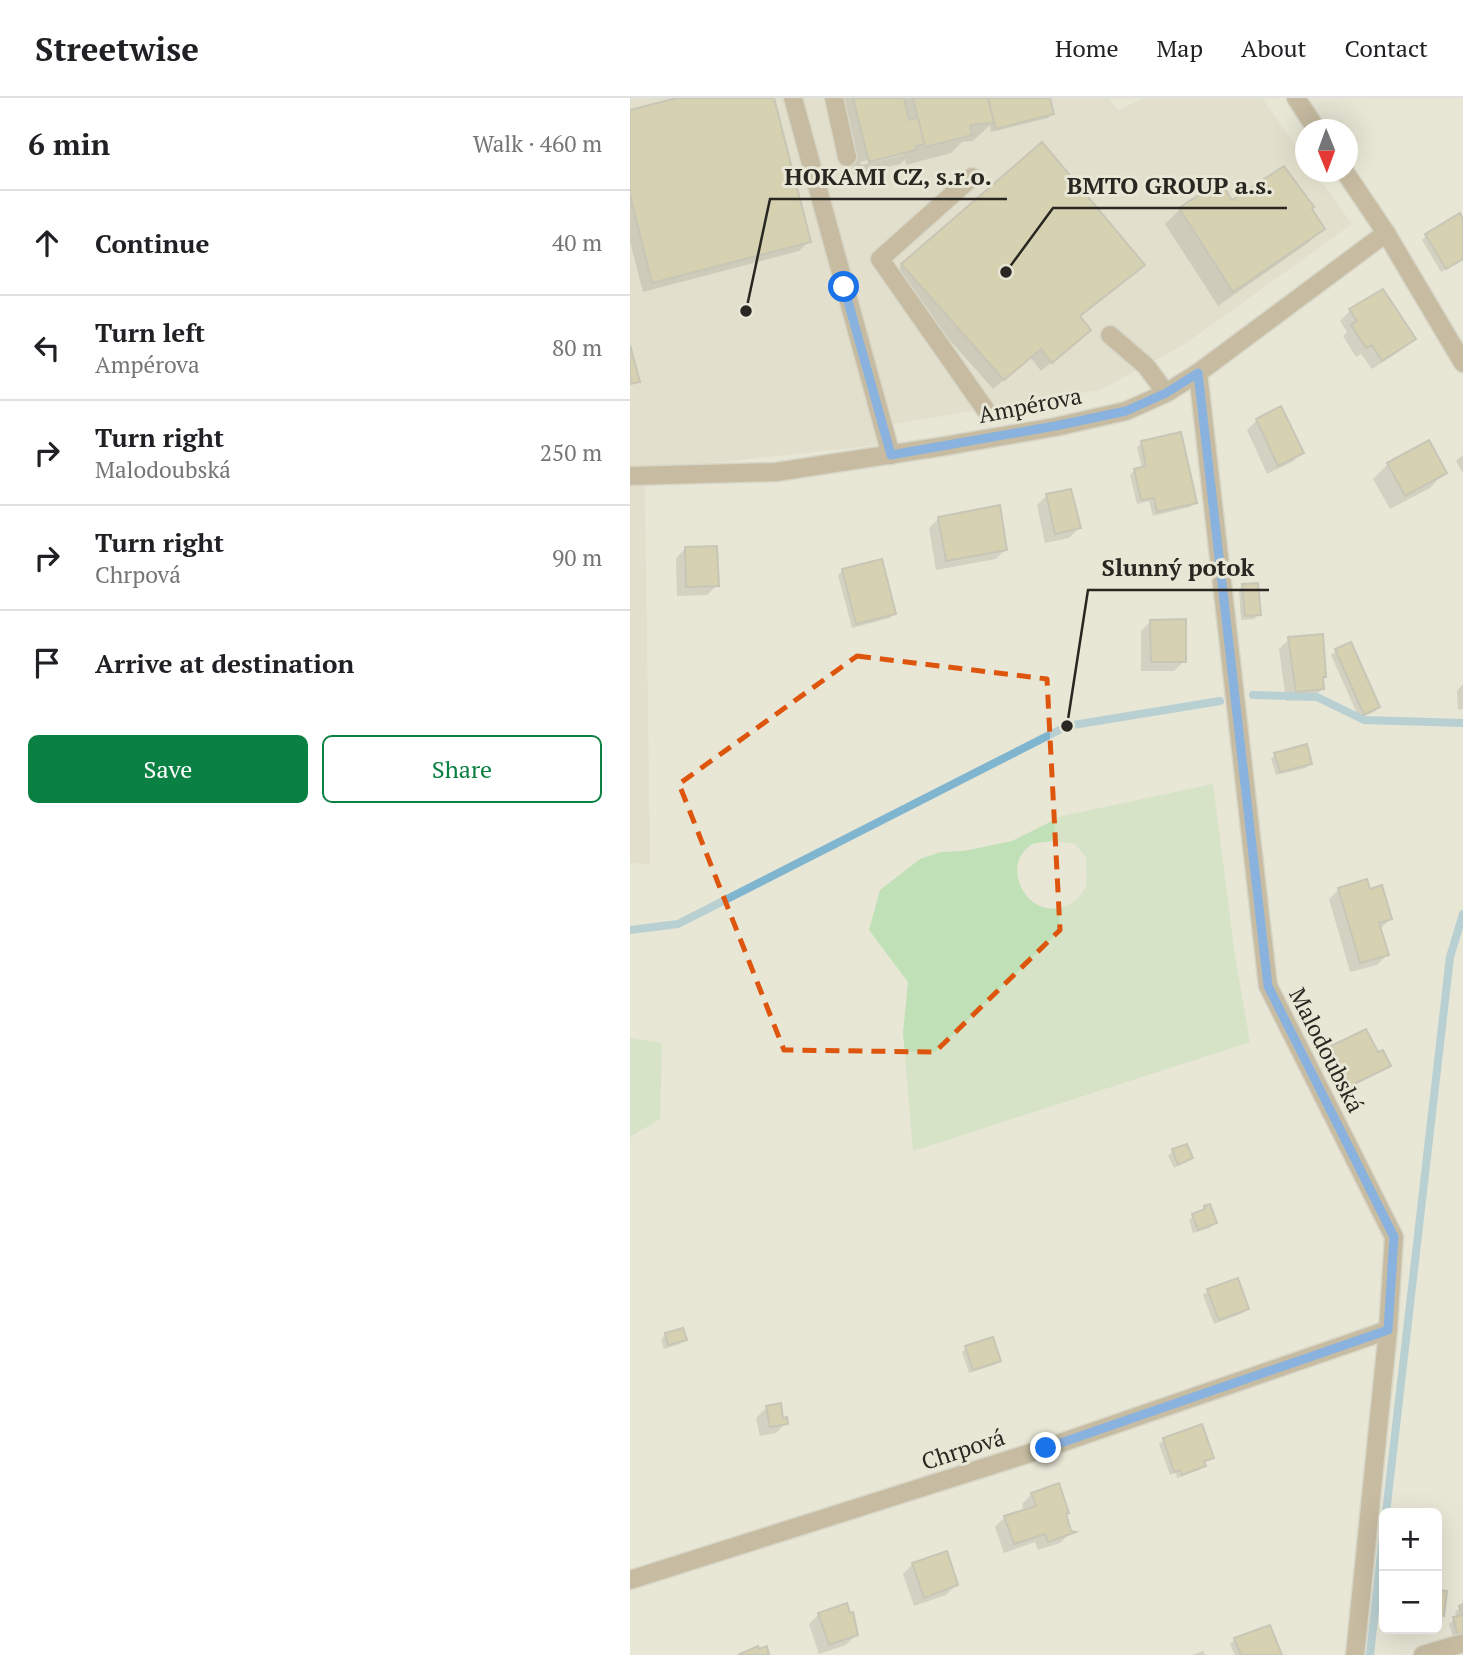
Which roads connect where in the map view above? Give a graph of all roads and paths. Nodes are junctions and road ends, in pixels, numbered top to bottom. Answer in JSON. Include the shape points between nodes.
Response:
{"nodes":[{"id":1,"x":793,"y":98,"type":"edge"},
{"id":2,"x":834,"y":98,"type":"edge"},
{"id":3,"x":1296,"y":98,"type":"edge"},
{"id":4,"x":1310,"y":119,"type":"edge"},
{"id":5,"x":848,"y":157,"type":"dead end"},
{"id":6,"x":972,"y":177,"type":"dead end"},
{"id":7,"x":1352,"y":182,"type":"edge"},
{"id":8,"x":1386,"y":233,"type":"junction"},
{"id":9,"x":1110,"y":335,"type":"dead end"},
{"id":10,"x":1463,"y":363,"type":"edge"},
{"id":11,"x":1198,"y":373,"type":"junction"},
{"id":12,"x":1166,"y":393,"type":"junction"},
{"id":13,"x":985,"y":409,"type":"dead end"},
{"id":14,"x":891,"y":455,"type":"junction"},
{"id":15,"x":630,"y":476,"type":"edge"},
{"id":16,"x":1388,"y":1330,"type":"junction"},
{"id":17,"x":630,"y":1580,"type":"edge"},
{"id":18,"x":1463,"y":1643,"type":"edge"},
{"id":19,"x":1355,"y":1655,"type":"edge"},
{"id":20,"x":1423,"y":1655,"type":"edge"}],
"edges":[{"from":1,"to":14,"type":"street"},
{"from":2,"to":5,"type":"street"},
{"from":3,"to":4,"type":"street"},
{"from":6,"to":13,"type":"street","via":[[880,260]]},
{"from":7,"to":8,"type":"street"},
{"from":8,"to":10,"type":"street"},
{"from":8,"to":11,"type":"street","name":"Ampérova"},
{"from":9,"to":12,"type":"street","via":[[1146,366]]},
{"from":11,"to":12,"type":"street","name":"Ampérova"},
{"from":11,"to":16,"type":"street","name":"Malodoubská","via":[[1268,986],[1394,1237]]},
{"from":12,"to":14,"type":"street","name":"Ampérova","via":[[1126,411]]},
{"from":14,"to":15,"type":"street","name":"Ampérova","via":[[776,472]]},
{"from":16,"to":17,"type":"street","name":"Chrpová","via":[[1046,1448]]},
{"from":16,"to":19,"type":"street","name":"Malodoubská"},
{"from":18,"to":20,"type":"street"}]}
